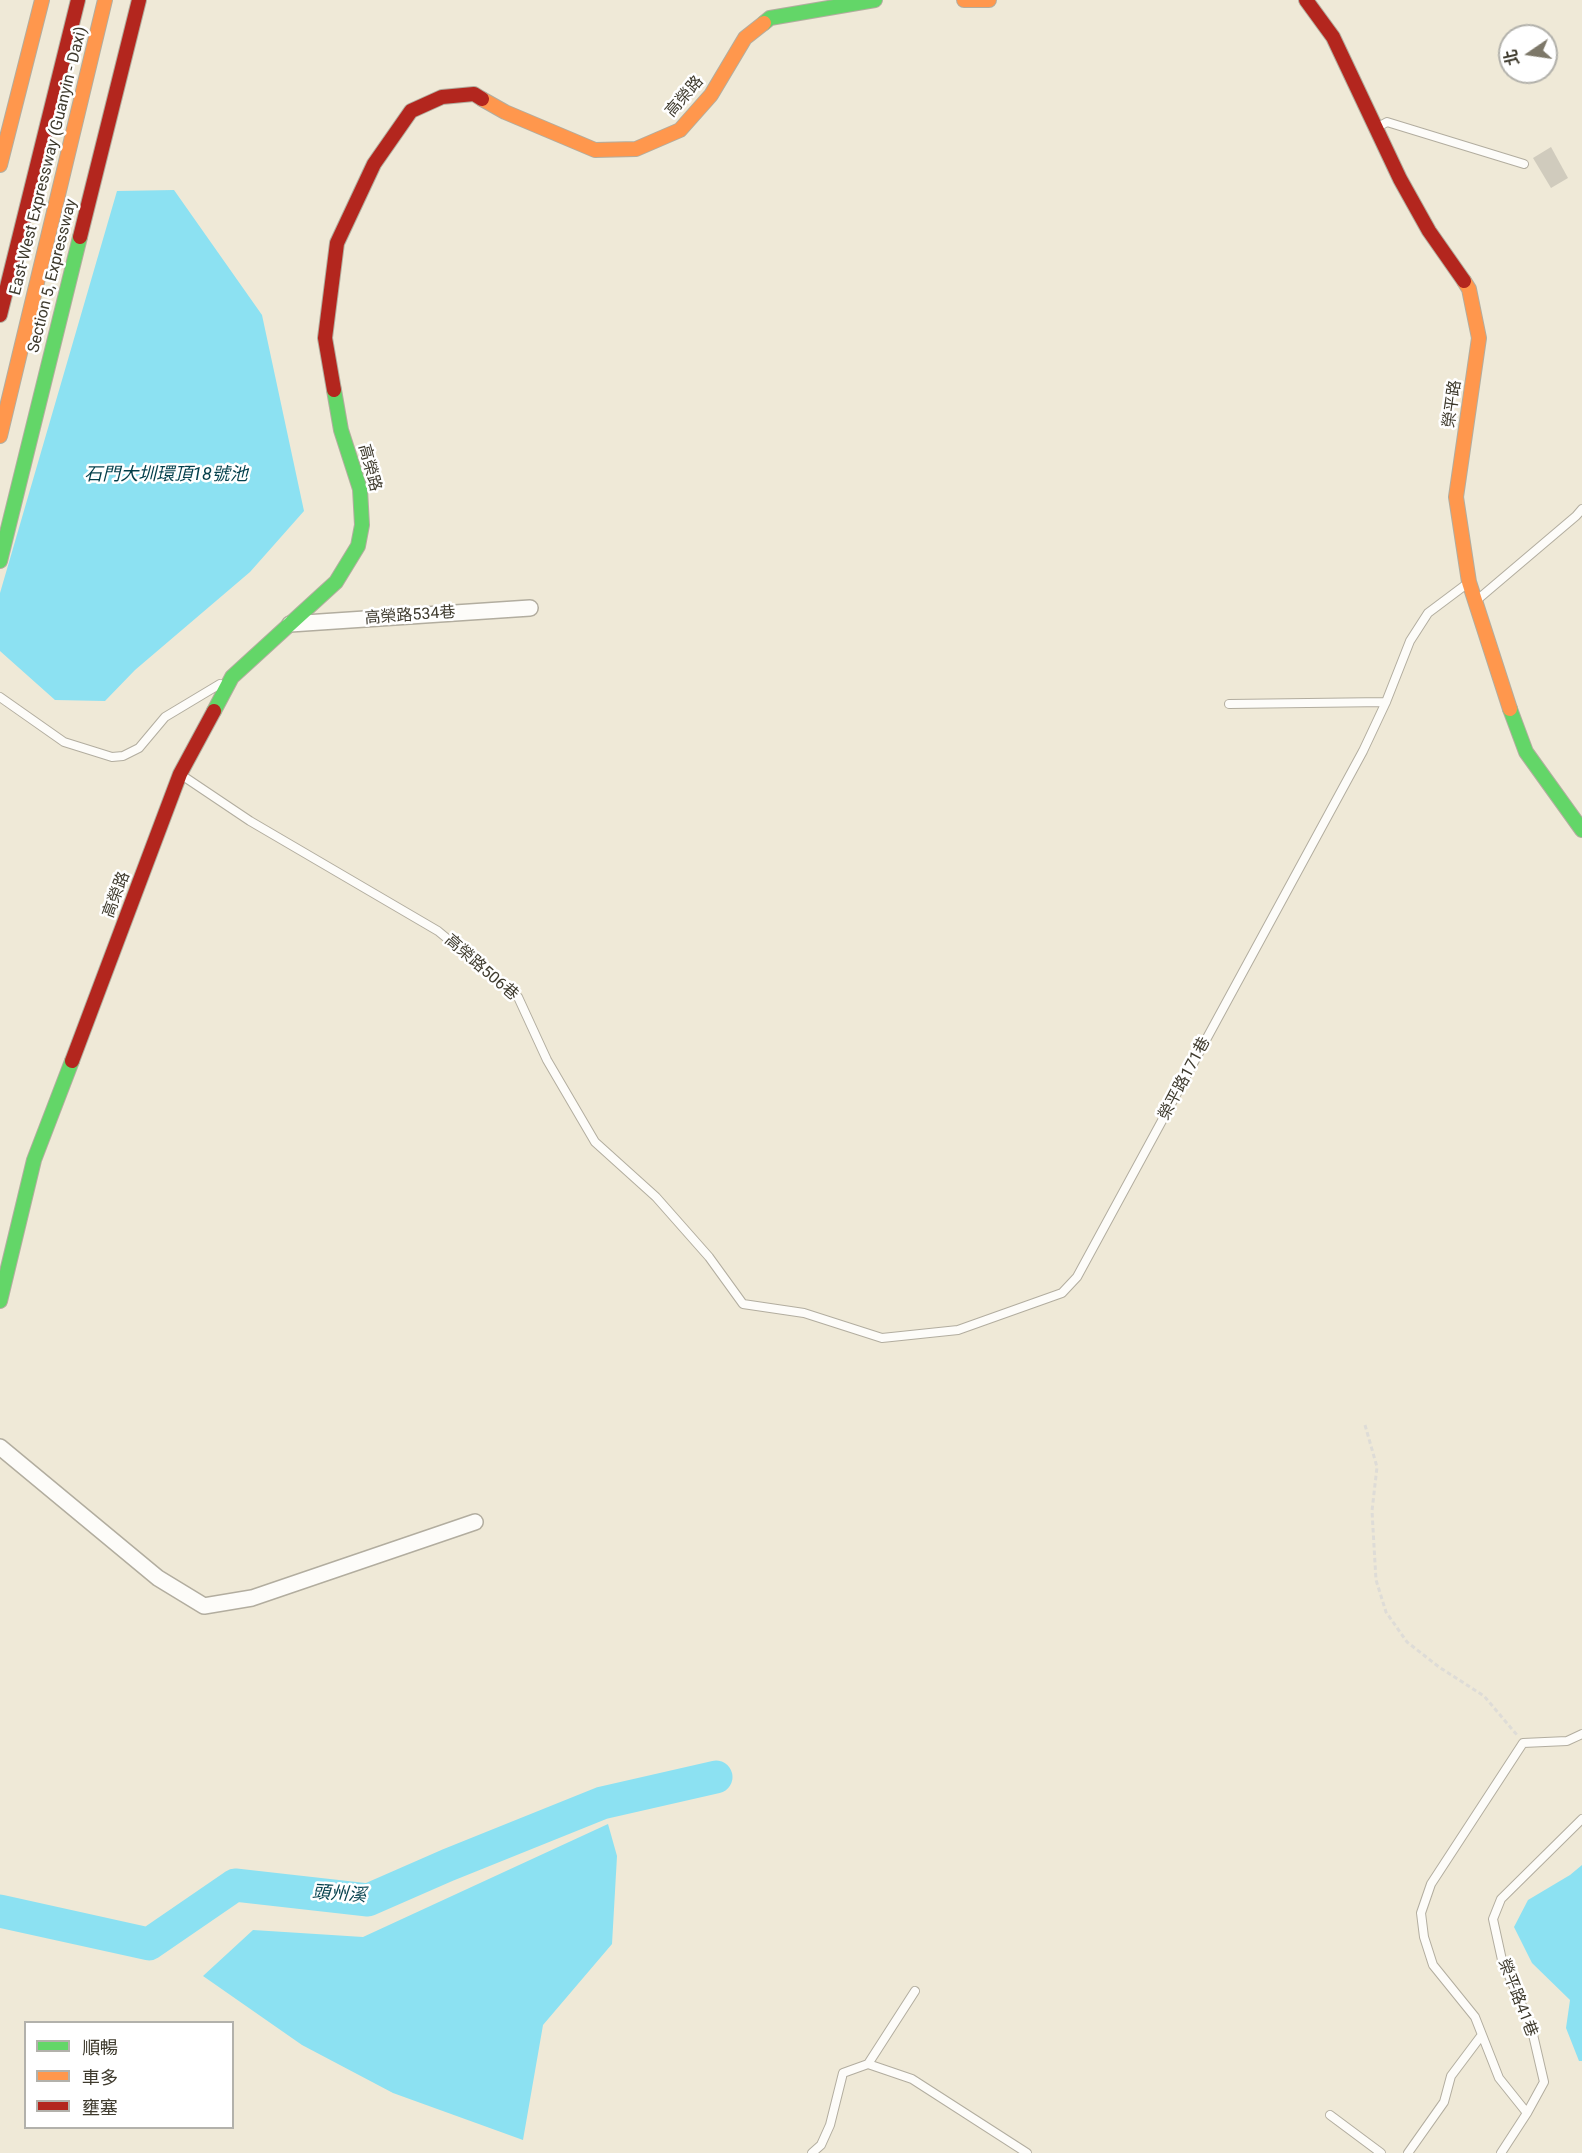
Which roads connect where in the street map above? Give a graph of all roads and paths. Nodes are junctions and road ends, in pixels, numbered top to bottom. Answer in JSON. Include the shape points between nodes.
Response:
{"nodes":[{"id":1,"x":42,"y":0,"type":"edge"},
{"id":2,"x":78,"y":0,"type":"edge"},
{"id":3,"x":105,"y":0,"type":"edge"},
{"id":4,"x":139,"y":0,"type":"edge"},
{"id":5,"x":875,"y":0,"type":"edge"},
{"id":6,"x":964,"y":0,"type":"edge"},
{"id":7,"x":989,"y":0,"type":"edge"},
{"id":8,"x":1306,"y":0,"type":"edge"},
{"id":9,"x":1376,"y":128,"type":"junction"},
{"id":10,"x":1524,"y":164,"type":"dead end"},
{"id":11,"x":0,"y":165,"type":"edge"},
{"id":12,"x":0,"y":315,"type":"edge"},
{"id":13,"x":0,"y":435,"type":"edge"},
{"id":14,"x":1582,"y":509,"type":"edge"},
{"id":15,"x":0,"y":561,"type":"edge"},
{"id":16,"x":1469,"y":582,"type":"junction"},
{"id":17,"x":1474,"y":602,"type":"junction"},
{"id":18,"x":530,"y":608,"type":"dead end"},
{"id":19,"x":290,"y":624,"type":"junction"},
{"id":20,"x":232,"y":677,"type":"junction"},
{"id":21,"x":0,"y":697,"type":"edge"},
{"id":22,"x":1386,"y":702,"type":"junction"},
{"id":23,"x":1229,"y":704,"type":"dead end"},
{"id":24,"x":180,"y":774,"type":"junction"},
{"id":25,"x":1582,"y":830,"type":"edge"},
{"id":26,"x":0,"y":1300,"type":"edge"},
{"id":27,"x":743,"y":1304,"type":"joint"},
{"id":28,"x":1365,"y":1425,"type":"dead end"},
{"id":29,"x":0,"y":1447,"type":"edge"},
{"id":30,"x":475,"y":1522,"type":"dead end"},
{"id":31,"x":1582,"y":1734,"type":"edge"},
{"id":32,"x":1523,"y":1743,"type":"junction"},
{"id":33,"x":1582,"y":1819,"type":"edge"},
{"id":34,"x":915,"y":1991,"type":"dead end"},
{"id":35,"x":1481,"y":2036,"type":"junction"},
{"id":36,"x":868,"y":2064,"type":"junction"},
{"id":37,"x":1527,"y":2113,"type":"junction"},
{"id":38,"x":1330,"y":2115,"type":"dead end"},
{"id":39,"x":812,"y":2153,"type":"edge"},
{"id":40,"x":1027,"y":2153,"type":"edge"},
{"id":41,"x":1382,"y":2153,"type":"edge"},
{"id":42,"x":1408,"y":2153,"type":"edge"},
{"id":43,"x":1501,"y":2153,"type":"edge"}],
"edges":[{"from":1,"to":11,"type":"main road"},
{"from":2,"to":12,"type":"main road","name":"East-West Expressway (Guanyin - Daxi)"},
{"from":3,"to":13,"type":"main road","name":"East-West Expressway (Guanyin - Daxi)"},
{"from":4,"to":15,"type":"main road","name":"Section 5, Expressway"},
{"from":5,"to":19,"type":"main road","name":"高榮路","via":[[770,18],[745,38],[711,95],[680,130],[636,149],[595,150],[505,112],[474,94],[442,97],[411,111],[374,164],[338,243],[326,339],[341,430],[360,489],[362,525],[358,546],[336,582]]},
{"from":6,"to":7,"type":"main road"},
{"from":8,"to":9,"type":"main road","name":"榮平路","via":[[1334,37]]},
{"from":9,"to":10,"type":"lane","via":[[1387,122]]},
{"from":9,"to":16,"type":"main road","name":"榮平路","via":[[1429,231],[1469,289],[1477,328],[1479,338],[1456,497]]},
{"from":14,"to":17,"type":"lane"},
{"from":16,"to":17,"type":"main road","name":"榮平路"},
{"from":16,"to":22,"type":"lane","name":"榮平路171巷","via":[[1428,613],[1410,640]]},
{"from":17,"to":25,"type":"main road","name":"榮平路","via":[[1526,753]]},
{"from":18,"to":19,"type":"street","name":"高榮路534巷"},
{"from":19,"to":20,"type":"main road","name":"高榮路"},
{"from":20,"to":21,"type":"lane","via":[[165,717],[139,748],[112,757],[64,742]]},
{"from":20,"to":24,"type":"main road","name":"高榮路"},
{"from":22,"to":23,"type":"lane"},
{"from":22,"to":27,"type":"lane","name":"榮平路171巷","via":[[1077,1278],[1062,1293],[958,1330],[882,1338],[804,1313]]},
{"from":24,"to":26,"type":"main road","name":"高榮路","via":[[34,1160]]},
{"from":24,"to":27,"type":"lane","name":"高榮路506巷","via":[[250,821],[438,931],[519,997],[547,1060],[595,1142],[656,1197],[709,1257]]},
{"from":28,"to":32,"type":"path","via":[[1377,1467],[1372,1511],[1376,1580],[1386,1612],[1407,1642],[1484,1696]]},
{"from":29,"to":30,"type":"street","via":[[158,1578],[204,1606],[252,1598]]},
{"from":31,"to":32,"type":"lane","via":[[1567,1742]]},
{"from":32,"to":35,"type":"lane","via":[[1431,1884],[1421,1913],[1433,1965],[1475,2017]]},
{"from":33,"to":37,"type":"lane","name":"榮平路41巷","via":[[1501,1899],[1493,1919],[1502,1960],[1531,2026],[1544,2082]]},
{"from":34,"to":36,"type":"lane"},
{"from":35,"to":37,"type":"lane","via":[[1499,2078]]},
{"from":35,"to":42,"type":"lane","via":[[1451,2076],[1444,2102]]},
{"from":36,"to":39,"type":"lane","via":[[843,2073],[830,2125],[821,2145]]},
{"from":36,"to":40,"type":"lane","via":[[912,2079]]},
{"from":37,"to":43,"type":"lane","name":"榮平路41巷"},
{"from":38,"to":41,"type":"lane"}]}
